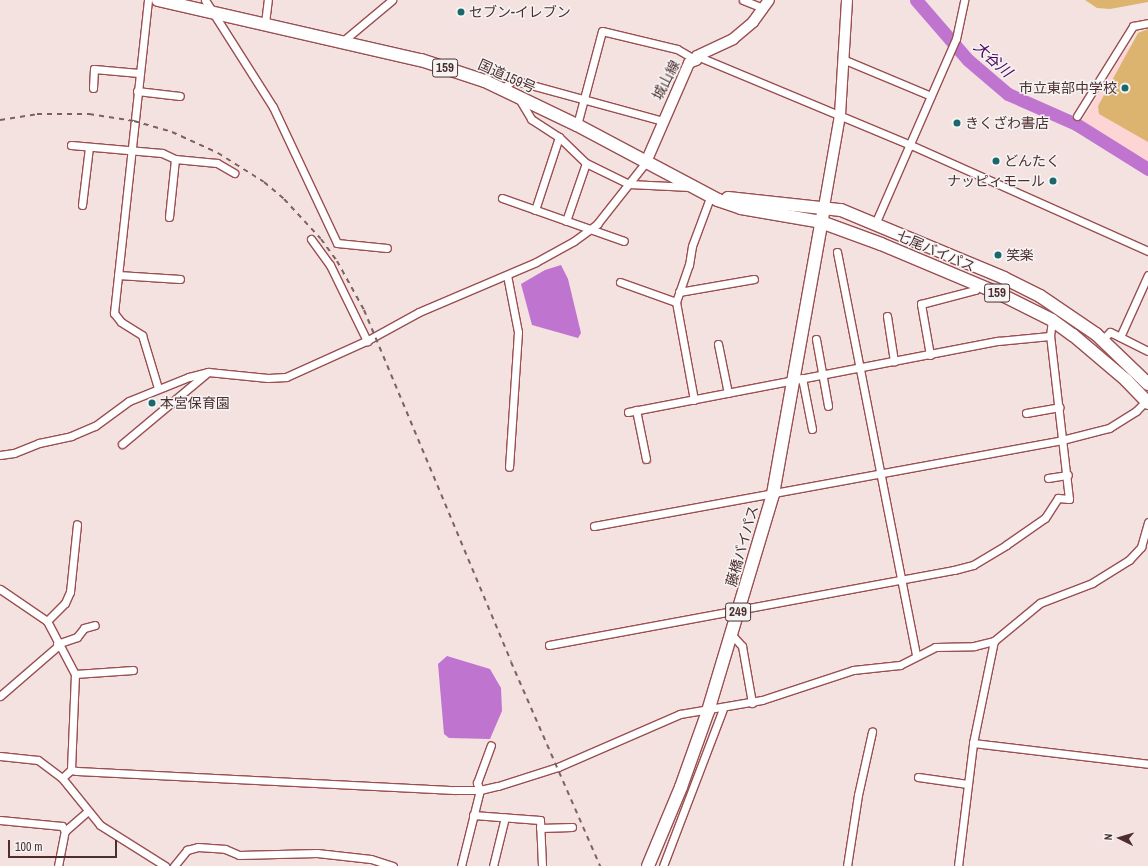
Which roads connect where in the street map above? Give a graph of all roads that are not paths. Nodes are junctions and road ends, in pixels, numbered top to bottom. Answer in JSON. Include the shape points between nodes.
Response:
{"nodes":[{"id":1,"x":148,"y":0,"type":"edge"},
{"id":2,"x":158,"y":0,"type":"edge"},
{"id":3,"x":268,"y":0,"type":"edge"},
{"id":4,"x":392,"y":0,"type":"edge"},
{"id":5,"x":743,"y":0,"type":"edge"},
{"id":6,"x":847,"y":0,"type":"edge"},
{"id":7,"x":964,"y":0,"type":"edge"},
{"id":8,"x":766,"y":4,"type":"edge"},
{"id":9,"x":209,"y":5,"type":"edge"},
{"id":10,"x":265,"y":23,"type":"junction"},
{"id":11,"x":1148,"y":23,"type":"edge"},
{"id":12,"x":343,"y":41,"type":"junction"},
{"id":13,"x":696,"y":58,"type":"junction"},
{"id":14,"x":845,"y":60,"type":"junction"},
{"id":15,"x":139,"y":72,"type":"junction"},
{"id":16,"x":93,"y":88,"type":"dead end"},
{"id":17,"x":502,"y":89,"type":"junction"},
{"id":18,"x":137,"y":91,"type":"junction"},
{"id":19,"x":180,"y":96,"type":"dead end"},
{"id":20,"x":932,"y":96,"type":"junction"},
{"id":21,"x":518,"y":97,"type":"junction"},
{"id":22,"x":585,"y":98,"type":"junction"},
{"id":23,"x":840,"y":115,"type":"junction"},
{"id":24,"x":1077,"y":116,"type":"dead end"},
{"id":25,"x":663,"y":121,"type":"junction"},
{"id":26,"x":577,"y":125,"type":"junction"},
{"id":27,"x":559,"y":137,"type":"junction"},
{"id":28,"x":71,"y":145,"type":"dead end"},
{"id":29,"x":911,"y":145,"type":"junction"},
{"id":30,"x":88,"y":147,"type":"junction"},
{"id":31,"x":132,"y":152,"type":"junction"},
{"id":32,"x":174,"y":159,"type":"junction"},
{"id":33,"x":646,"y":162,"type":"junction"},
{"id":34,"x":586,"y":164,"type":"junction"},
{"id":35,"x":234,"y":172,"type":"dead end"},
{"id":36,"x":629,"y":184,"type":"junction"},
{"id":37,"x":694,"y":187,"type":"junction"},
{"id":38,"x":711,"y":195,"type":"junction"},
{"id":39,"x":502,"y":198,"type":"dead end"},
{"id":40,"x":82,"y":205,"type":"dead end"},
{"id":41,"x":824,"y":207,"type":"junction"},
{"id":42,"x":536,"y":210,"type":"junction"},
{"id":43,"x":169,"y":217,"type":"dead end"},
{"id":44,"x":566,"y":221,"type":"junction"},
{"id":45,"x":821,"y":222,"type":"junction"},
{"id":46,"x":875,"y":224,"type":"junction"},
{"id":47,"x":590,"y":229,"type":"junction"},
{"id":48,"x":311,"y":239,"type":"dead end"},
{"id":49,"x":624,"y":241,"type":"dead end"},
{"id":50,"x":387,"y":248,"type":"dead end"},
{"id":51,"x":1148,"y":251,"type":"edge"},
{"id":52,"x":837,"y":252,"type":"dead end"},
{"id":53,"x":118,"y":275,"type":"junction"},
{"id":54,"x":507,"y":275,"type":"junction"},
{"id":55,"x":1148,"y":275,"type":"edge"},
{"id":56,"x":180,"y":279,"type":"dead end"},
{"id":57,"x":754,"y":279,"type":"dead end"},
{"id":58,"x":620,"y":282,"type":"dead end"},
{"id":59,"x":977,"y":284,"type":"junction"},
{"id":60,"x":679,"y":292,"type":"junction"},
{"id":61,"x":676,"y":302,"type":"junction"},
{"id":62,"x":887,"y":316,"type":"dead end"},
{"id":63,"x":1052,"y":320,"type":"junction"},
{"id":64,"x":1050,"y":336,"type":"junction"},
{"id":65,"x":1120,"y":337,"type":"junction"},
{"id":66,"x":816,"y":339,"type":"dead end"},
{"id":67,"x":1102,"y":340,"type":"junction"},
{"id":68,"x":367,"y":341,"type":"junction"},
{"id":69,"x":718,"y":344,"type":"dead end"},
{"id":70,"x":1148,"y":351,"type":"edge"},
{"id":71,"x":930,"y":356,"type":"junction"},
{"id":72,"x":894,"y":361,"type":"junction"},
{"id":73,"x":860,"y":367,"type":"junction"},
{"id":74,"x":208,"y":372,"type":"junction"},
{"id":75,"x":823,"y":374,"type":"junction"},
{"id":76,"x":798,"y":379,"type":"junction"},
{"id":77,"x":1148,"y":384,"type":"edge"},
{"id":78,"x":158,"y":388,"type":"junction"},
{"id":79,"x":728,"y":393,"type":"junction"},
{"id":80,"x":694,"y":400,"type":"junction"},
{"id":81,"x":1148,"y":401,"type":"edge"},
{"id":82,"x":828,"y":406,"type":"dead end"},
{"id":83,"x":1059,"y":407,"type":"junction"},
{"id":84,"x":636,"y":410,"type":"junction"},
{"id":85,"x":628,"y":412,"type":"dead end"},
{"id":86,"x":1026,"y":412,"type":"dead end"},
{"id":87,"x":812,"y":429,"type":"dead end"},
{"id":88,"x":1062,"y":440,"type":"junction"},
{"id":89,"x":122,"y":444,"type":"dead end"},
{"id":90,"x":0,"y":455,"type":"edge"},
{"id":91,"x":646,"y":459,"type":"dead end"},
{"id":92,"x":509,"y":467,"type":"dead end"},
{"id":93,"x":880,"y":475,"type":"junction"},
{"id":94,"x":1068,"y":475,"type":"junction"},
{"id":95,"x":1048,"y":478,"type":"dead end"},
{"id":96,"x":773,"y":494,"type":"junction"},
{"id":97,"x":1148,"y":522,"type":"edge"},
{"id":98,"x":77,"y":524,"type":"dead end"},
{"id":99,"x":594,"y":526,"type":"dead end"},
{"id":100,"x":901,"y":578,"type":"junction"},
{"id":101,"x":0,"y":588,"type":"edge"},
{"id":102,"x":739,"y":610,"type":"junction"},
{"id":103,"x":47,"y":621,"type":"junction"},
{"id":104,"x":95,"y":625,"type":"dead end"},
{"id":105,"x":732,"y":635,"type":"junction"},
{"id":106,"x":994,"y":641,"type":"junction"},
{"id":107,"x":58,"y":645,"type":"junction"},
{"id":108,"x":549,"y":645,"type":"dead end"},
{"id":109,"x":916,"y":656,"type":"junction"},
{"id":110,"x":133,"y":670,"type":"dead end"},
{"id":111,"x":75,"y":674,"type":"junction"},
{"id":112,"x":0,"y":696,"type":"edge"},
{"id":113,"x":752,"y":703,"type":"junction"},
{"id":114,"x":723,"y":709,"type":"junction"},
{"id":115,"x":708,"y":711,"type":"junction"},
{"id":116,"x":872,"y":732,"type":"dead end"},
{"id":117,"x":973,"y":743,"type":"junction"},
{"id":118,"x":491,"y":745,"type":"dead end"},
{"id":119,"x":0,"y":756,"type":"edge"},
{"id":120,"x":1148,"y":764,"type":"edge"},
{"id":121,"x":72,"y":770,"type":"junction"},
{"id":122,"x":918,"y":777,"type":"dead end"},
{"id":123,"x":62,"y":778,"type":"junction"},
{"id":124,"x":968,"y":784,"type":"junction"},
{"id":125,"x":480,"y":790,"type":"junction"},
{"id":126,"x":87,"y":812,"type":"junction"},
{"id":127,"x":473,"y":815,"type":"junction"},
{"id":128,"x":505,"y":817,"type":"junction"},
{"id":129,"x":0,"y":820,"type":"edge"},
{"id":130,"x":572,"y":827,"type":"dead end"},
{"id":131,"x":540,"y":828,"type":"junction"},
{"id":132,"x":65,"y":831,"type":"junction"},
{"id":133,"x":58,"y":866,"type":"edge"},
{"id":134,"x":165,"y":866,"type":"edge"},
{"id":135,"x":174,"y":866,"type":"edge"},
{"id":136,"x":393,"y":866,"type":"edge"},
{"id":137,"x":461,"y":866,"type":"edge"},
{"id":138,"x":493,"y":866,"type":"edge"},
{"id":139,"x":542,"y":866,"type":"edge"},
{"id":140,"x":648,"y":866,"type":"edge"},
{"id":141,"x":662,"y":866,"type":"edge"},
{"id":142,"x":847,"y":866,"type":"edge"},
{"id":143,"x":958,"y":866,"type":"edge"}],
"edges":[{"from":1,"to":15,"type":"street"},
{"from":2,"to":9,"type":"highway","name":"国道159号","number":"159"},
{"from":3,"to":10,"type":"street"},
{"from":4,"to":12,"type":"street"},
{"from":5,"to":8,"type":"street"},
{"from":6,"to":14,"type":"main road"},
{"from":7,"to":20,"type":"street","via":[[953,45]]},
{"from":8,"to":13,"type":"main road","name":"城山線","via":[[753,22],[733,39]]},
{"from":9,"to":10,"type":"highway","name":"国道159号","number":"159"},
{"from":9,"to":50,"type":"street","via":[[291,142],[337,243]]},
{"from":10,"to":12,"type":"highway","name":"国道159号","number":"159"},
{"from":11,"to":24,"type":"street","via":[[1133,26]]},
{"from":12,"to":17,"type":"highway","name":"国道159号","number":"159","via":[[421,60]]},
{"from":13,"to":22,"type":"street","via":[[677,49],[602,31]]},
{"from":13,"to":23,"type":"street"},
{"from":13,"to":25,"type":"main road","name":"城山線","via":[[689,63]]},
{"from":14,"to":20,"type":"street"},
{"from":14,"to":23,"type":"main road"},
{"from":15,"to":16,"type":"street","via":[[94,69]]},
{"from":15,"to":18,"type":"street"},
{"from":17,"to":21,"type":"highway","name":"国道159号","number":"159"},
{"from":17,"to":22,"type":"street","via":[[513,80]]},
{"from":18,"to":19,"type":"street"},
{"from":18,"to":31,"type":"street"},
{"from":20,"to":29,"type":"street"},
{"from":21,"to":26,"type":"highway","name":"国道159号","number":"159"},
{"from":21,"to":27,"type":"street","via":[[531,119]]},
{"from":22,"to":25,"type":"street"},
{"from":22,"to":26,"type":"street"},
{"from":23,"to":29,"type":"street"},
{"from":23,"to":41,"type":"main road"},
{"from":25,"to":33,"type":"main road","name":"城山線"},
{"from":26,"to":33,"type":"highway","name":"国道159号","number":"159"},
{"from":27,"to":34,"type":"street"},
{"from":27,"to":42,"type":"street"},
{"from":28,"to":30,"type":"street"},
{"from":29,"to":46,"type":"street"},
{"from":29,"to":51,"type":"street"},
{"from":30,"to":31,"type":"street"},
{"from":30,"to":40,"type":"street"},
{"from":31,"to":32,"type":"street","via":[[138,150],[162,153]]},
{"from":31,"to":53,"type":"street"},
{"from":32,"to":35,"type":"street","via":[[217,163]]},
{"from":32,"to":43,"type":"street"},
{"from":33,"to":36,"type":"street"},
{"from":33,"to":37,"type":"highway","name":"国道159号","number":"159"},
{"from":34,"to":36,"type":"street"},
{"from":34,"to":44,"type":"street"},
{"from":36,"to":37,"type":"street"},
{"from":36,"to":47,"type":"street"},
{"from":37,"to":38,"type":"highway","name":"国道159号","number":"159"},
{"from":38,"to":41,"type":"highway","name":"国道159号","number":"159"},
{"from":38,"to":45,"type":"highway","name":"国道159号","number":"159","via":[[741,208]]},
{"from":38,"to":60,"type":"street","via":[[692,246]]},
{"from":39,"to":42,"type":"street"},
{"from":41,"to":45,"type":"highway","number":"249"},
{"from":41,"to":46,"type":"highway","name":"七尾バイパス","number":"159","via":[[841,210]]},
{"from":42,"to":44,"type":"street"},
{"from":44,"to":47,"type":"street"},
{"from":45,"to":59,"type":"highway","name":"七尾バイパス","number":"159"},
{"from":45,"to":76,"type":"highway","name":"藤橋バイパス","number":"249"},
{"from":46,"to":67,"type":"highway","name":"七尾バイパス","number":"159","via":[[1040,296]]},
{"from":47,"to":49,"type":"street"},
{"from":47,"to":54,"type":"street","via":[[557,251]]},
{"from":48,"to":68,"type":"street","via":[[330,265]]},
{"from":52,"to":73,"type":"street"},
{"from":53,"to":56,"type":"street"},
{"from":53,"to":78,"type":"street","via":[[114,313],[121,322],[142,335]]},
{"from":54,"to":68,"type":"street","via":[[419,312]]},
{"from":54,"to":92,"type":"street","via":[[518,332]]},
{"from":55,"to":65,"type":"street"},
{"from":57,"to":60,"type":"street"},
{"from":58,"to":61,"type":"street"},
{"from":59,"to":63,"type":"highway","name":"七尾バイパス","number":"159"},
{"from":59,"to":71,"type":"street","via":[[975,290],[921,304]]},
{"from":60,"to":61,"type":"street"},
{"from":61,"to":80,"type":"street"},
{"from":62,"to":72,"type":"street"},
{"from":63,"to":64,"type":"street"},
{"from":63,"to":81,"type":"highway","name":"七尾バイパス","number":"159","via":[[1073,335]]},
{"from":64,"to":71,"type":"street","via":[[998,341]]},
{"from":64,"to":83,"type":"street"},
{"from":65,"to":67,"type":"street","via":[[1110,332]]},
{"from":65,"to":70,"type":"street"},
{"from":66,"to":75,"type":"street"},
{"from":67,"to":77,"type":"highway","name":"七尾バイパス","number":"159"},
{"from":68,"to":74,"type":"street","via":[[286,376],[268,378]]},
{"from":69,"to":79,"type":"street"},
{"from":71,"to":72,"type":"street"},
{"from":72,"to":73,"type":"street"},
{"from":73,"to":75,"type":"street"},
{"from":73,"to":93,"type":"street"},
{"from":74,"to":78,"type":"street"},
{"from":74,"to":89,"type":"street"},
{"from":75,"to":76,"type":"street"},
{"from":75,"to":82,"type":"street"},
{"from":76,"to":79,"type":"street"},
{"from":76,"to":87,"type":"street"},
{"from":76,"to":96,"type":"highway","name":"藤橋バイパス","number":"249"},
{"from":78,"to":90,"type":"street","via":[[129,401],[95,426],[71,436]]},
{"from":79,"to":80,"type":"street"},
{"from":80,"to":84,"type":"street"},
{"from":81,"to":88,"type":"street","via":[[1109,428]]},
{"from":83,"to":86,"type":"street"},
{"from":83,"to":88,"type":"street"},
{"from":84,"to":85,"type":"street"},
{"from":84,"to":91,"type":"street"},
{"from":88,"to":93,"type":"street"},
{"from":88,"to":94,"type":"street"},
{"from":93,"to":96,"type":"street"},
{"from":93,"to":100,"type":"street"},
{"from":94,"to":95,"type":"street"},
{"from":94,"to":100,"type":"street","via":[[1069,499],[1058,498],[1045,518],[1006,545],[973,565]]},
{"from":96,"to":99,"type":"street"},
{"from":96,"to":102,"type":"highway","name":"藤橋バイパス","number":"249"},
{"from":97,"to":106,"type":"street","via":[[1141,547],[1129,560],[1092,583],[1040,603]]},
{"from":98,"to":103,"type":"street","via":[[70,592],[65,603]]},
{"from":100,"to":102,"type":"street"},
{"from":100,"to":109,"type":"street"},
{"from":101,"to":103,"type":"street"},
{"from":102,"to":105,"type":"highway","name":"藤橋バイパス","number":"249"},
{"from":102,"to":108,"type":"street"},
{"from":103,"to":107,"type":"street"},
{"from":104,"to":107,"type":"street","via":[[84,628],[77,637]]},
{"from":105,"to":113,"type":"street","via":[[742,646]]},
{"from":105,"to":115,"type":"highway","name":"藤橋バイパス","number":"249"},
{"from":106,"to":109,"type":"street","via":[[974,646],[934,647]]},
{"from":106,"to":117,"type":"street"},
{"from":107,"to":111,"type":"street"},
{"from":107,"to":112,"type":"street"},
{"from":109,"to":113,"type":"street","via":[[900,665],[853,670]]},
{"from":110,"to":111,"type":"street"},
{"from":111,"to":121,"type":"street"},
{"from":113,"to":114,"type":"street"},
{"from":114,"to":115,"type":"street"},
{"from":114,"to":141,"type":"street"},
{"from":115,"to":125,"type":"street","via":[[680,714],[558,767]]},
{"from":115,"to":140,"type":"highway","name":"藤橋バイパス","number":"249","via":[[661,838]]},
{"from":116,"to":142,"type":"street","via":[[858,795]]},
{"from":117,"to":120,"type":"street"},
{"from":117,"to":124,"type":"street"},
{"from":118,"to":125,"type":"street","via":[[477,783]]},
{"from":119,"to":123,"type":"street","via":[[38,760]]},
{"from":121,"to":123,"type":"street"},
{"from":121,"to":125,"type":"street"},
{"from":122,"to":124,"type":"street"},
{"from":123,"to":126,"type":"street"},
{"from":124,"to":143,"type":"street"},
{"from":125,"to":127,"type":"street"},
{"from":126,"to":132,"type":"street"},
{"from":126,"to":134,"type":"street","via":[[100,825]]},
{"from":127,"to":128,"type":"street"},
{"from":127,"to":137,"type":"street"},
{"from":128,"to":131,"type":"street","via":[[540,820]]},
{"from":128,"to":138,"type":"street"},
{"from":129,"to":132,"type":"street","via":[[62,826]]},
{"from":130,"to":131,"type":"street"},
{"from":131,"to":139,"type":"street"},
{"from":132,"to":133,"type":"street"},
{"from":135,"to":136,"type":"street","via":[[187,850],[198,847],[225,849],[240,855],[316,853],[371,859]]}]}
